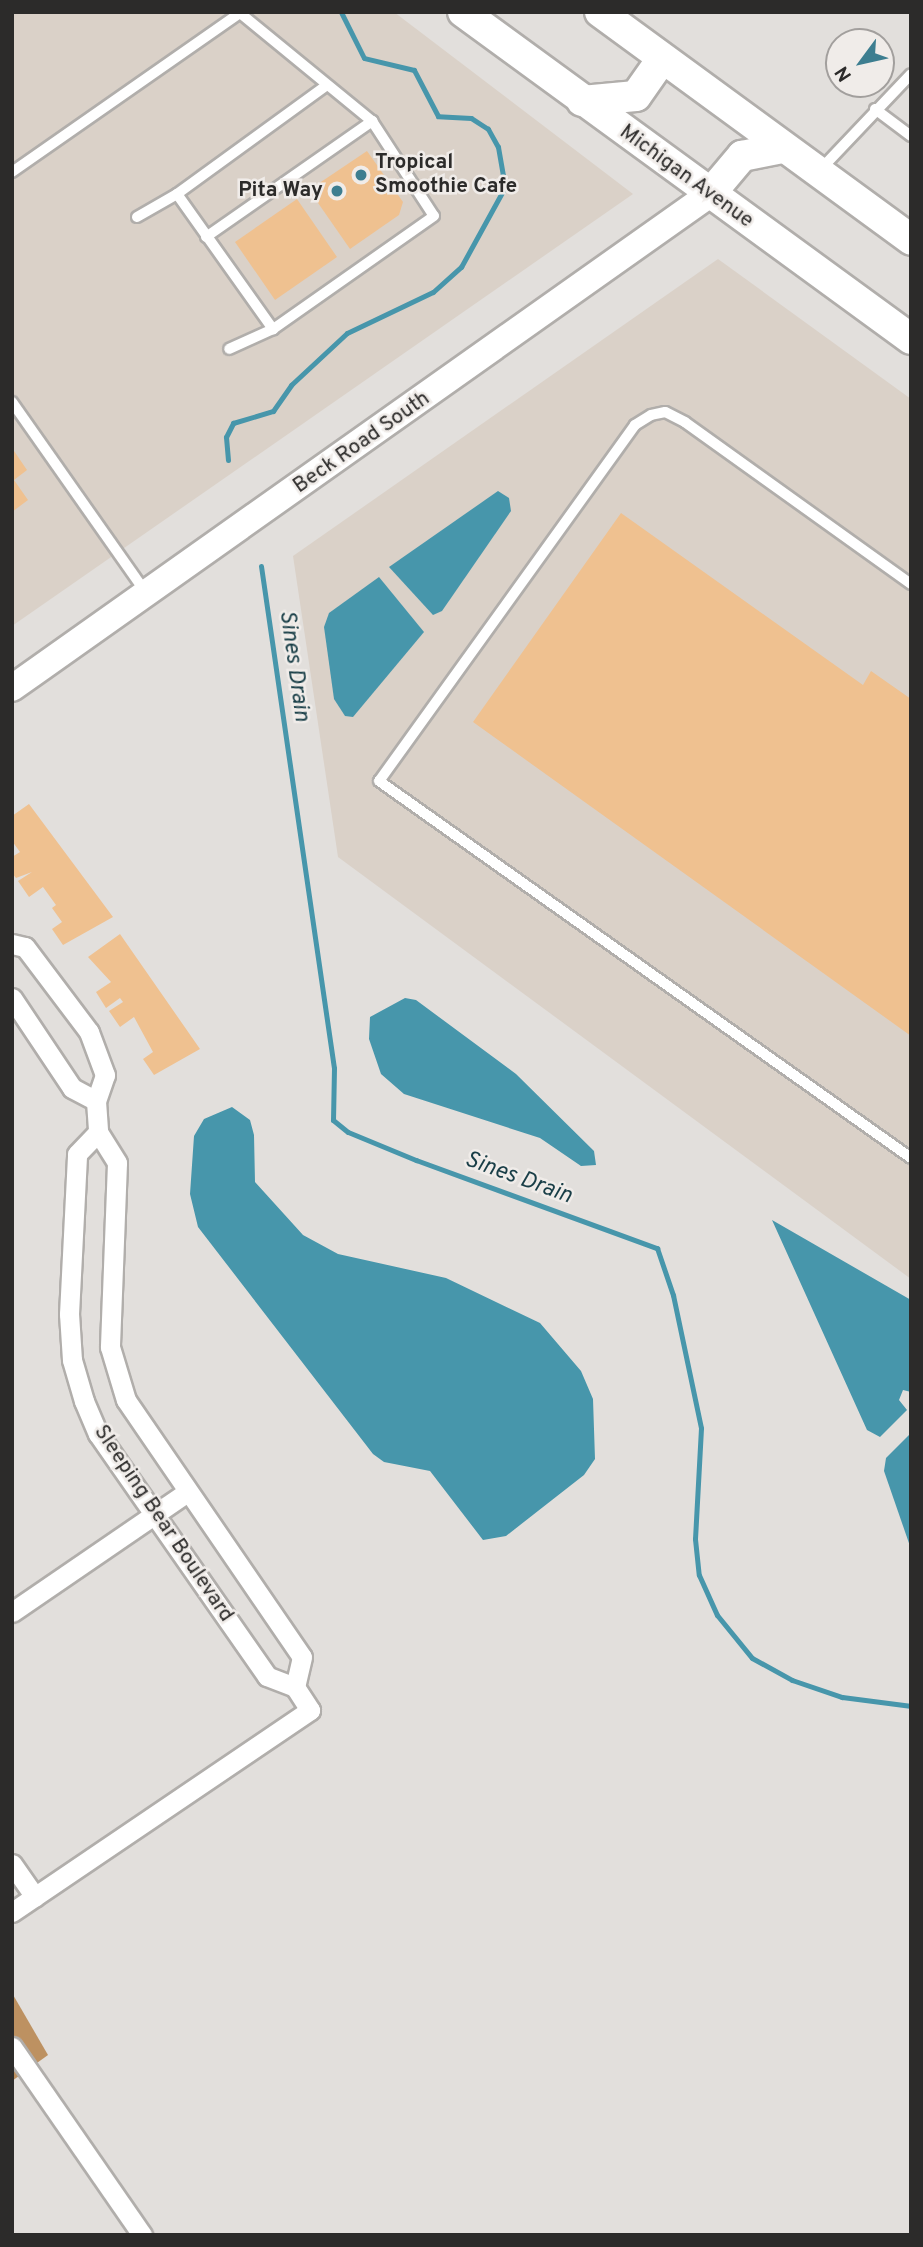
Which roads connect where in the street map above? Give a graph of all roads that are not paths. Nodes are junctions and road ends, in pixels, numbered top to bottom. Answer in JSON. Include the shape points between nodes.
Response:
{"nodes":[{"id":1,"x":240,"y":12,"type":"edge"},
{"id":2,"x":463,"y":12,"type":"edge"},
{"id":3,"x":600,"y":12,"type":"edge"},
{"id":4,"x":662,"y":59,"type":"junction"},
{"id":5,"x":911,"y":74,"type":"edge"},
{"id":6,"x":327,"y":85,"type":"junction"},
{"id":7,"x":582,"y":101,"type":"junction"},
{"id":8,"x":875,"y":109,"type":"junction"},
{"id":9,"x":372,"y":121,"type":"junction"},
{"id":10,"x":911,"y":136,"type":"edge"},
{"id":11,"x":782,"y":148,"type":"junction"},
{"id":12,"x":12,"y":172,"type":"edge"},
{"id":13,"x":817,"y":173,"type":"junction"},
{"id":14,"x":177,"y":194,"type":"junction"},
{"id":15,"x":710,"y":194,"type":"junction"},
{"id":16,"x":137,"y":217,"type":"dead end"},
{"id":17,"x":206,"y":237,"type":"junction"},
{"id":18,"x":911,"y":240,"type":"edge"},
{"id":19,"x":273,"y":329,"type":"junction"},
{"id":20,"x":911,"y":339,"type":"edge"},
{"id":21,"x":229,"y":349,"type":"dead end"},
{"id":22,"x":12,"y":402,"type":"edge"},
{"id":23,"x":911,"y":584,"type":"edge"},
{"id":24,"x":147,"y":594,"type":"junction"},
{"id":25,"x":12,"y":688,"type":"edge"},
{"id":26,"x":12,"y":944,"type":"edge"},
{"id":27,"x":12,"y":998,"type":"edge"},
{"id":28,"x":96,"y":1101,"type":"junction"},
{"id":29,"x":97,"y":1132,"type":"junction"},
{"id":30,"x":911,"y":1158,"type":"edge"},
{"id":31,"x":187,"y":1492,"type":"junction"},
{"id":32,"x":154,"y":1514,"type":"junction"},
{"id":33,"x":12,"y":1612,"type":"edge"},
{"id":34,"x":295,"y":1687,"type":"junction"},
{"id":35,"x":12,"y":1864,"type":"edge"},
{"id":36,"x":35,"y":1897,"type":"junction"},
{"id":37,"x":12,"y":1912,"type":"edge"},
{"id":38,"x":12,"y":2047,"type":"edge"},
{"id":39,"x":142,"y":2235,"type":"edge"}],
"edges":[{"from":1,"to":6,"type":"lane"},
{"from":1,"to":12,"type":"lane"},
{"from":2,"to":7,"type":"main road","name":"Michigan Avenue"},
{"from":3,"to":4,"type":"main road"},
{"from":4,"to":7,"type":"main road","via":[[636,96]]},
{"from":4,"to":11,"type":"main road"},
{"from":5,"to":8,"type":"lane"},
{"from":6,"to":9,"type":"lane"},
{"from":6,"to":14,"type":"lane"},
{"from":7,"to":15,"type":"main road","name":"Michigan Avenue"},
{"from":8,"to":10,"type":"lane"},
{"from":8,"to":13,"type":"lane"},
{"from":9,"to":17,"type":"lane"},
{"from":9,"to":19,"type":"lane","via":[[433,216]]},
{"from":11,"to":13,"type":"main road"},
{"from":11,"to":15,"type":"main road","via":[[742,156]]},
{"from":13,"to":18,"type":"main road"},
{"from":14,"to":16,"type":"lane"},
{"from":14,"to":17,"type":"lane"},
{"from":15,"to":20,"type":"main road","name":"Michigan Avenue"},
{"from":15,"to":24,"type":"main road","name":"Beck Road South"},
{"from":17,"to":19,"type":"lane"},
{"from":19,"to":21,"type":"lane"},
{"from":22,"to":24,"type":"lane"},
{"from":23,"to":30,"type":"lane","via":[[685,422],[665,412],[651,415],[635,425],[379,781]]},
{"from":24,"to":25,"type":"main road","name":"Beck Road South"},
{"from":26,"to":28,"type":"street","via":[[25,947],[89,1032],[105,1075]]},
{"from":27,"to":28,"type":"street","via":[[72,1088]]},
{"from":28,"to":29,"type":"street"},
{"from":29,"to":31,"type":"street","name":"Sleeping Bear Boulevard","via":[[117,1163],[110,1347],[126,1400]]},
{"from":29,"to":32,"type":"street","name":"Sleeping Bear Boulevard","via":[[77,1154],[72,1360],[98,1434]]},
{"from":31,"to":32,"type":"street"},
{"from":31,"to":34,"type":"street","name":"Sleeping Bear Boulevard","via":[[302,1657]]},
{"from":32,"to":33,"type":"street"},
{"from":32,"to":34,"type":"street","name":"Sleeping Bear Boulevard","via":[[267,1676]]},
{"from":34,"to":36,"type":"street","via":[[310,1710]]},
{"from":35,"to":36,"type":"street"},
{"from":36,"to":37,"type":"street"},
{"from":38,"to":39,"type":"street"}]}
